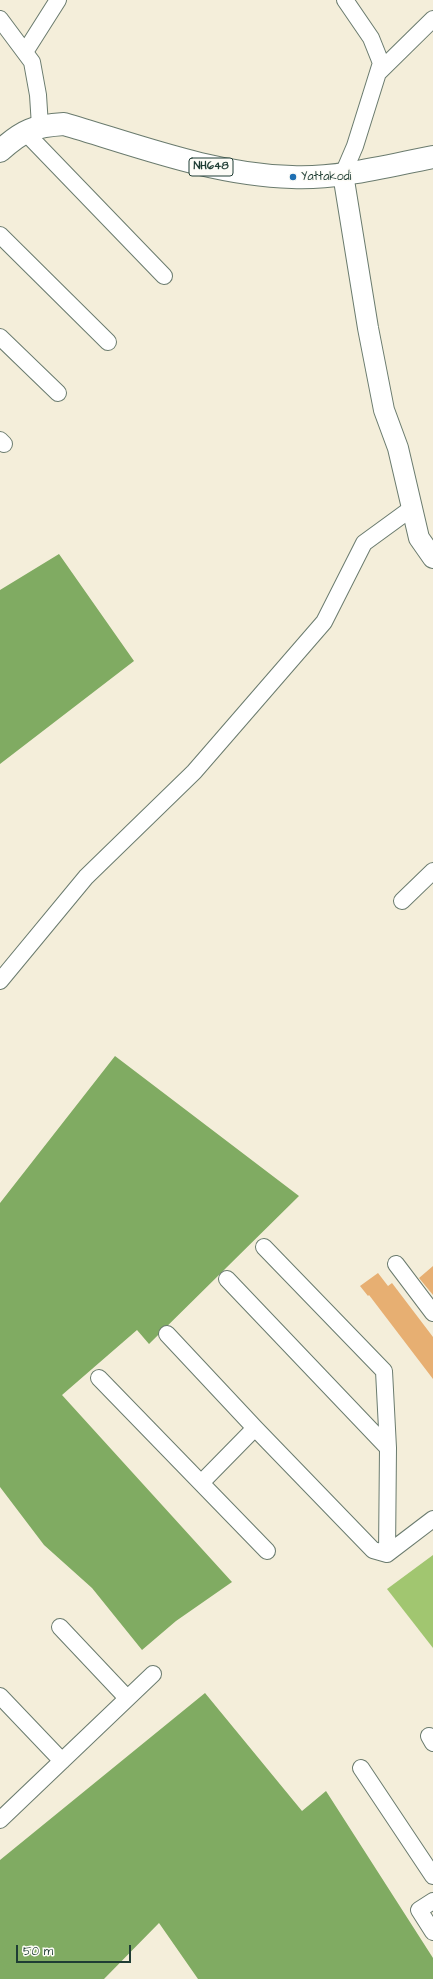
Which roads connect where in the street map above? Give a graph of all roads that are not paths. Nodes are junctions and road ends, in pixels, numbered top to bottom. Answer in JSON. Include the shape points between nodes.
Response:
{"nodes":[{"id":1,"x":58,"y":0,"type":"edge"},
{"id":2,"x":345,"y":0,"type":"edge"},
{"id":3,"x":0,"y":19,"type":"edge"},
{"id":4,"x":433,"y":19,"type":"edge"},
{"id":5,"x":25,"y":52,"type":"junction"},
{"id":6,"x":378,"y":73,"type":"junction"},
{"id":7,"x":32,"y":129,"type":"junction"},
{"id":8,"x":0,"y":151,"type":"edge"},
{"id":9,"x":433,"y":157,"type":"edge"},
{"id":10,"x":343,"y":174,"type":"junction"},
{"id":11,"x":0,"y":235,"type":"edge"},
{"id":12,"x":164,"y":276,"type":"dead end"},
{"id":13,"x":0,"y":337,"type":"edge"},
{"id":14,"x":108,"y":342,"type":"dead end"},
{"id":15,"x":58,"y":393,"type":"dead end"},
{"id":16,"x":412,"y":508,"type":"junction"},
{"id":17,"x":433,"y":558,"type":"edge"},
{"id":18,"x":433,"y":871,"type":"edge"},
{"id":19,"x":402,"y":901,"type":"dead end"},
{"id":20,"x":0,"y":981,"type":"edge"},
{"id":21,"x":264,"y":1247,"type":"dead end"},
{"id":22,"x":396,"y":1264,"type":"dead end"},
{"id":23,"x":227,"y":1280,"type":"dead end"},
{"id":24,"x":433,"y":1313,"type":"edge"},
{"id":25,"x":167,"y":1334,"type":"dead end"},
{"id":26,"x":99,"y":1378,"type":"dead end"},
{"id":27,"x":255,"y":1428,"type":"junction"},
{"id":28,"x":388,"y":1448,"type":"junction"},
{"id":29,"x":201,"y":1483,"type":"junction"},
{"id":30,"x":433,"y":1519,"type":"edge"},
{"id":31,"x":266,"y":1551,"type":"dead end"},
{"id":32,"x":387,"y":1554,"type":"junction"},
{"id":33,"x":60,"y":1627,"type":"dead end"},
{"id":34,"x":153,"y":1674,"type":"dead end"},
{"id":35,"x":0,"y":1696,"type":"edge"},
{"id":36,"x":127,"y":1698,"type":"junction"},
{"id":37,"x":62,"y":1761,"type":"junction"},
{"id":38,"x":362,"y":1768,"type":"dead end"},
{"id":39,"x":0,"y":1818,"type":"edge"},
{"id":40,"x":433,"y":1876,"type":"edge"},
{"id":41,"x":433,"y":1901,"type":"edge"},
{"id":42,"x":433,"y":1932,"type":"edge"}],
"edges":[{"from":1,"to":5,"type":"street"},
{"from":2,"to":6,"type":"street","via":[[371,38],[381,63]]},
{"from":3,"to":5,"type":"street"},
{"from":4,"to":6,"type":"street"},
{"from":5,"to":7,"type":"street","via":[[32,62],[38,95]]},
{"from":6,"to":10,"type":"street","via":[[355,146]]},
{"from":7,"to":8,"type":"highway","number":"NH648","via":[[18,135]]},
{"from":7,"to":10,"type":"highway","number":"NH648","via":[[64,124],[208,167],[252,175],[293,177]]},
{"from":7,"to":12,"type":"street"},
{"from":9,"to":10,"type":"highway","number":"NH648"},
{"from":10,"to":16,"type":"street","via":[[384,410],[398,448]]},
{"from":11,"to":14,"type":"street"},
{"from":13,"to":15,"type":"street"},
{"from":16,"to":17,"type":"street","via":[[419,538]]},
{"from":16,"to":20,"type":"street","via":[[364,543],[324,622],[194,772],[86,877]]},
{"from":18,"to":19,"type":"street"},
{"from":21,"to":28,"type":"street","via":[[384,1371]]},
{"from":22,"to":24,"type":"street"},
{"from":23,"to":28,"type":"street"},
{"from":25,"to":27,"type":"street"},
{"from":26,"to":29,"type":"street"},
{"from":27,"to":29,"type":"street"},
{"from":27,"to":32,"type":"street","via":[[373,1550]]},
{"from":28,"to":32,"type":"street"},
{"from":29,"to":31,"type":"street"},
{"from":30,"to":32,"type":"street"},
{"from":33,"to":36,"type":"street"},
{"from":34,"to":36,"type":"street"},
{"from":35,"to":37,"type":"street"},
{"from":36,"to":37,"type":"street"},
{"from":37,"to":39,"type":"street"},
{"from":38,"to":40,"type":"street"},
{"from":41,"to":42,"type":"street","via":[[419,1910]]}]}
